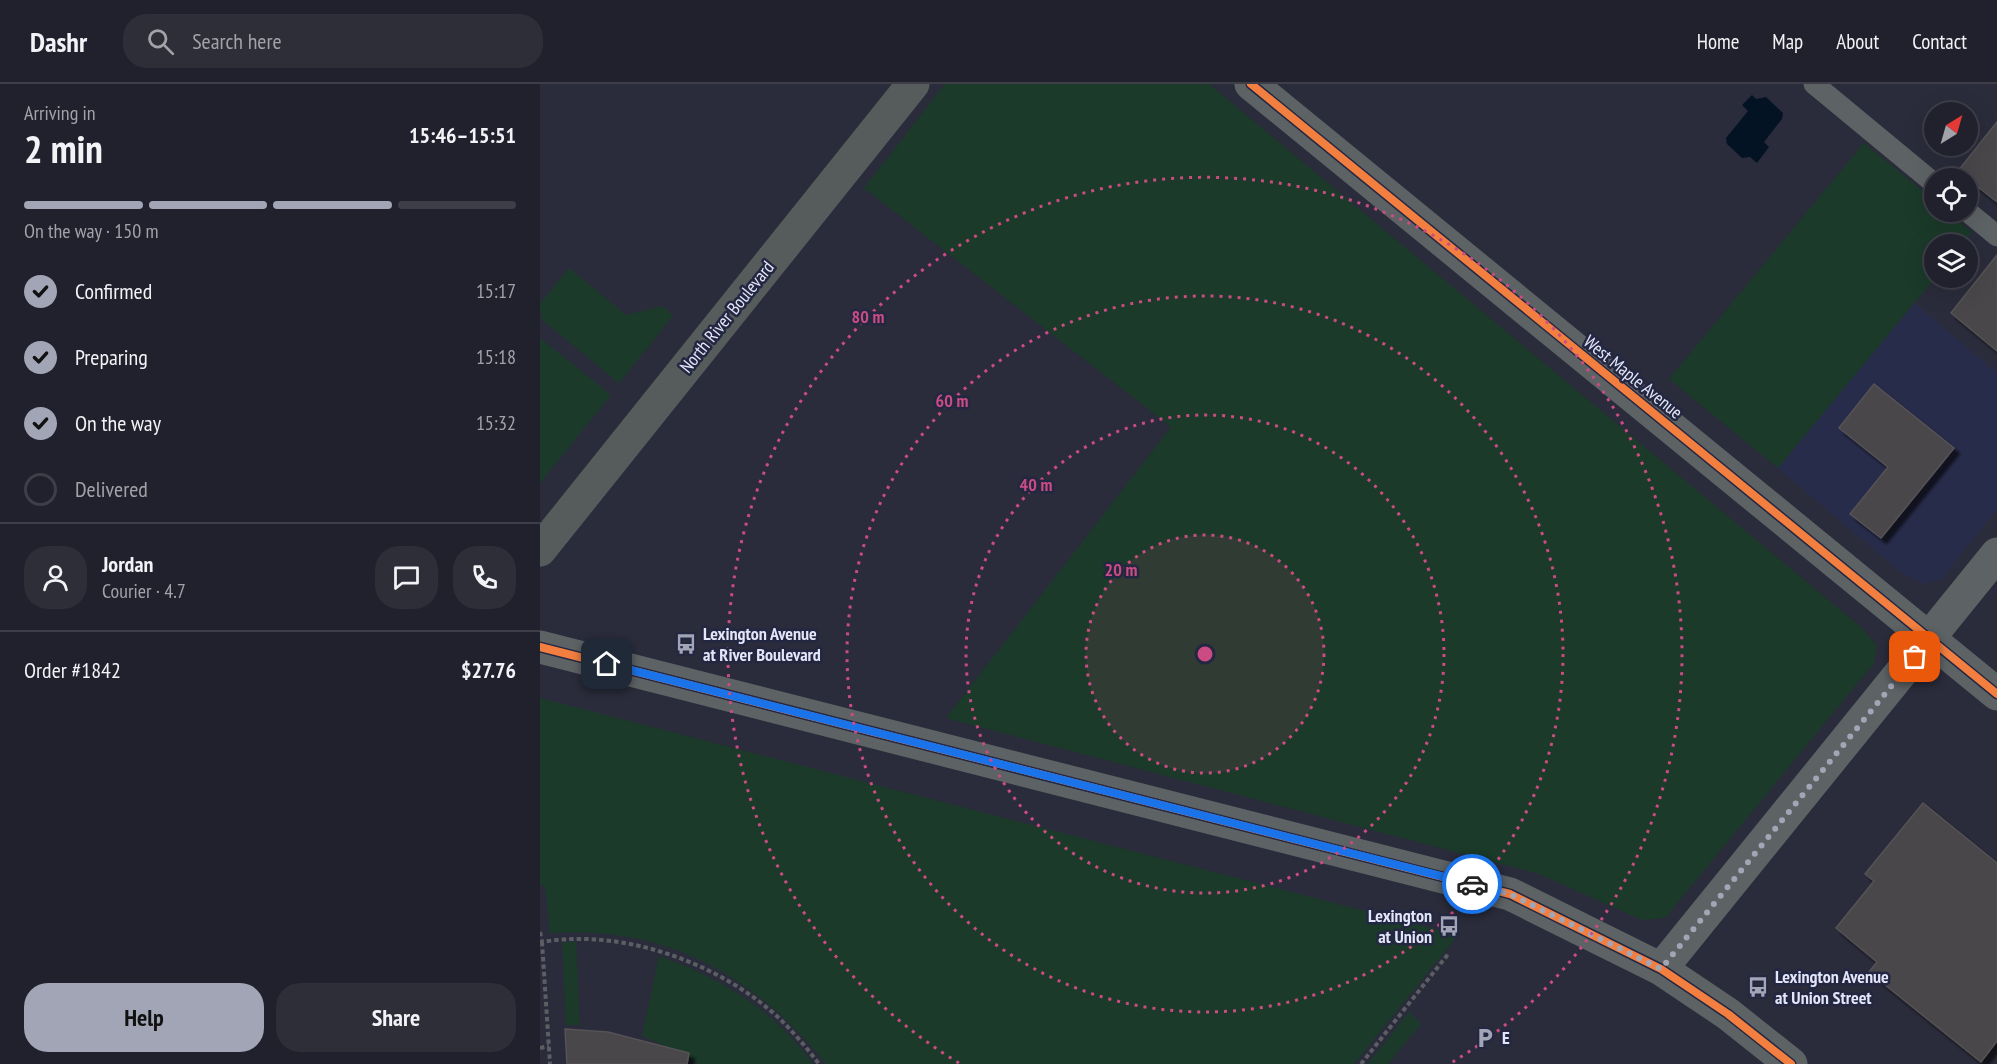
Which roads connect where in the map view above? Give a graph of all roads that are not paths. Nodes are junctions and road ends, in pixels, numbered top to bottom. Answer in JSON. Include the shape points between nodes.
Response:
{"nodes":[{"id":1,"x":913,"y":84,"type":"edge"},
{"id":2,"x":1251,"y":84,"type":"edge"},
{"id":3,"x":1814,"y":84,"type":"edge"},
{"id":4,"x":1924,"y":175,"type":"edge"},
{"id":5,"x":1978,"y":220,"type":"edge"},
{"id":6,"x":1997,"y":236,"type":"edge"},
{"id":7,"x":540,"y":549,"type":"edge"},
{"id":8,"x":1997,"y":555,"type":"edge"},
{"id":9,"x":1930,"y":639,"type":"junction"},
{"id":10,"x":540,"y":647,"type":"edge"},
{"id":11,"x":1997,"y":693,"type":"edge"},
{"id":12,"x":1661,"y":969,"type":"junction"},
{"id":13,"x":1791,"y":1064,"type":"edge"}],
"edges":[{"from":1,"to":7,"type":"main road","name":"North River Boulevard"},
{"from":2,"to":9,"type":"street","name":"West Maple Avenue"},
{"from":3,"to":4,"type":"lane"},
{"from":5,"to":6,"type":"lane"},
{"from":8,"to":9,"type":"street"},
{"from":9,"to":11,"type":"street","name":"West Maple Avenue"},
{"from":9,"to":12,"type":"street"},
{"from":10,"to":12,"type":"street","via":[[1510,894]]},
{"from":12,"to":13,"type":"street","via":[[1728,1014]]}]}
